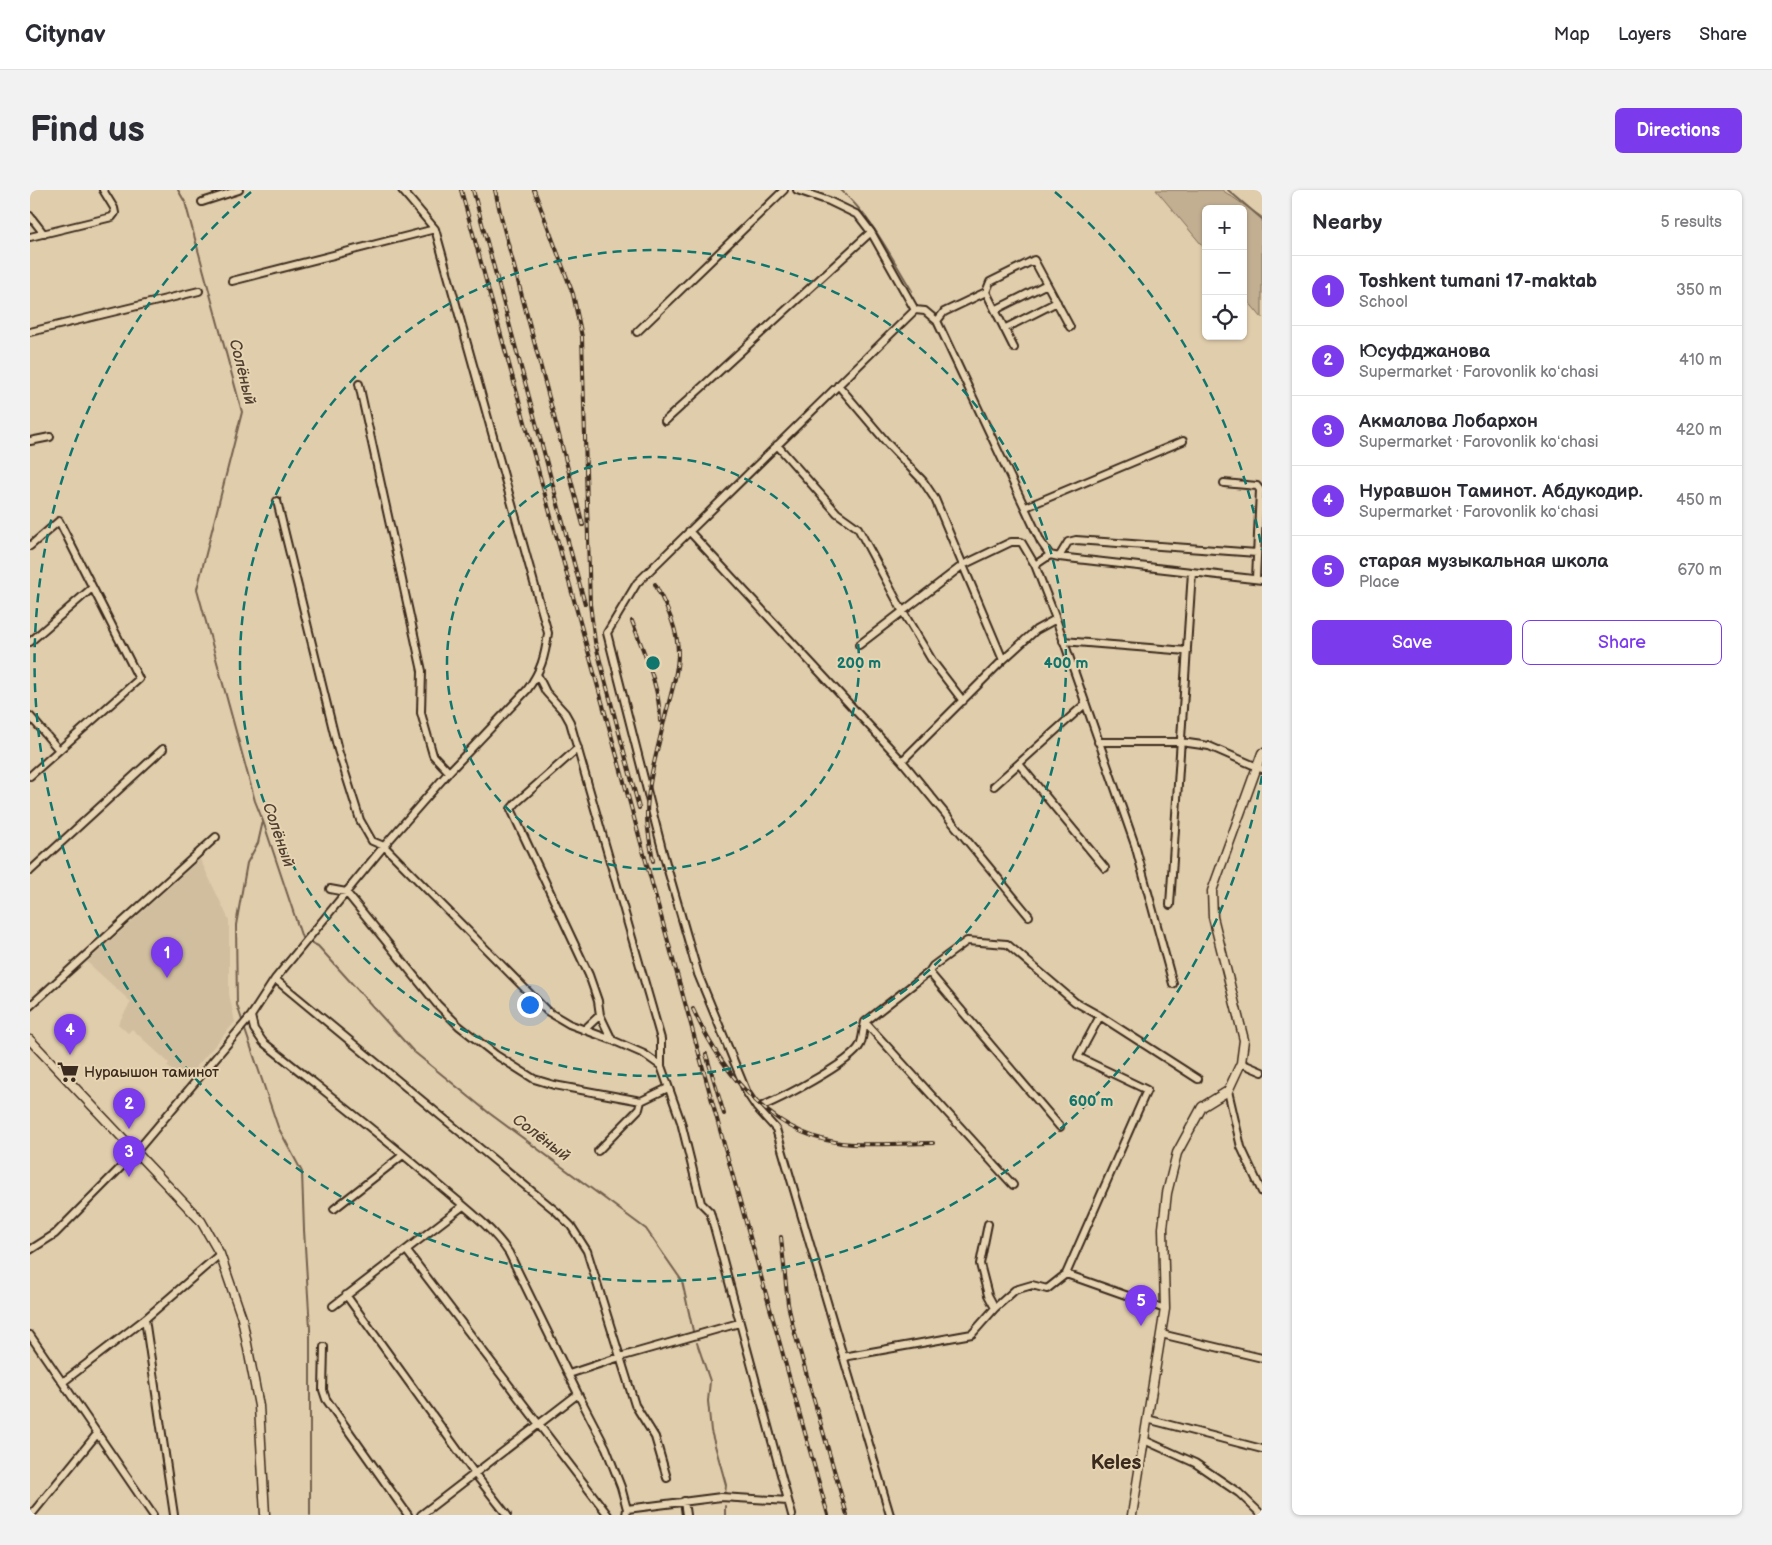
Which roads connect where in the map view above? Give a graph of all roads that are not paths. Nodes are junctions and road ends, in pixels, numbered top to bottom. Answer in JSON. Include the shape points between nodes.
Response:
{"nodes":[{"id":1,"x":103,"y":190,"type":"edge"},
{"id":2,"x":239,"y":190,"type":"edge"},
{"id":3,"x":402,"y":190,"type":"edge"},
{"id":4,"x":784,"y":190,"type":"edge"},
{"id":5,"x":797,"y":190,"type":"edge"},
{"id":6,"x":202,"y":202,"type":"dead end"},
{"id":7,"x":30,"y":216,"type":"edge"},
{"id":8,"x":435,"y":230,"type":"junction"},
{"id":9,"x":871,"y":232,"type":"junction"},
{"id":10,"x":44,"y":234,"type":"junction"},
{"id":11,"x":30,"y":237,"type":"edge"},
{"id":12,"x":232,"y":281,"type":"dead end"},
{"id":13,"x":1047,"y":284,"type":"junction"},
{"id":14,"x":198,"y":291,"type":"dead end"},
{"id":15,"x":986,"y":292,"type":"junction"},
{"id":16,"x":1057,"y":302,"type":"junction"},
{"id":17,"x":915,"y":310,"type":"junction"},
{"id":18,"x":995,"y":310,"type":"junction"},
{"id":19,"x":938,"y":321,"type":"junction"},
{"id":20,"x":1070,"y":327,"type":"dead end"},
{"id":21,"x":1004,"y":329,"type":"junction"},
{"id":22,"x":30,"y":332,"type":"edge"},
{"id":23,"x":638,"y":332,"type":"dead end"},
{"id":24,"x":1014,"y":348,"type":"dead end"},
{"id":25,"x":359,"y":384,"type":"dead end"},
{"id":26,"x":838,"y":385,"type":"junction"},
{"id":27,"x":665,"y":421,"type":"dead end"},
{"id":28,"x":50,"y":437,"type":"dead end"},
{"id":29,"x":30,"y":441,"type":"edge"},
{"id":30,"x":1183,"y":441,"type":"dead end"},
{"id":31,"x":777,"y":445,"type":"junction"},
{"id":32,"x":1224,"y":483,"type":"dead end"},
{"id":33,"x":277,"y":502,"type":"dead end"},
{"id":34,"x":1026,"y":508,"type":"junction"},
{"id":35,"x":689,"y":531,"type":"junction"},
{"id":36,"x":30,"y":546,"type":"edge"},
{"id":37,"x":1257,"y":553,"type":"junction"},
{"id":38,"x":1050,"y":555,"type":"junction"},
{"id":39,"x":1058,"y":557,"type":"junction"},
{"id":40,"x":963,"y":565,"type":"junction"},
{"id":41,"x":1035,"y":565,"type":"junction"},
{"id":42,"x":1192,"y":572,"type":"junction"},
{"id":43,"x":1259,"y":579,"type":"edge"},
{"id":44,"x":92,"y":588,"type":"junction"},
{"id":45,"x":903,"y":612,"type":"junction"},
{"id":46,"x":1056,"y":619,"type":"junction"},
{"id":47,"x":1063,"y":641,"type":"junction"},
{"id":48,"x":30,"y":642,"type":"edge"},
{"id":49,"x":860,"y":644,"type":"dead end"},
{"id":50,"x":1187,"y":651,"type":"junction"},
{"id":51,"x":1003,"y":660,"type":"junction"},
{"id":52,"x":538,"y":676,"type":"junction"},
{"id":53,"x":963,"y":701,"type":"junction"},
{"id":54,"x":1085,"y":704,"type":"junction"},
{"id":55,"x":30,"y":716,"type":"edge"},
{"id":56,"x":1098,"y":742,"type":"junction"},
{"id":57,"x":1181,"y":742,"type":"junction"},
{"id":58,"x":578,"y":748,"type":"junction"},
{"id":59,"x":163,"y":749,"type":"dead end"},
{"id":60,"x":59,"y":750,"type":"junction"},
{"id":61,"x":1262,"y":752,"type":"edge"},
{"id":62,"x":902,"y":761,"type":"junction"},
{"id":63,"x":1019,"y":764,"type":"junction"},
{"id":64,"x":1260,"y":768,"type":"edge"},
{"id":65,"x":449,"y":772,"type":"junction"},
{"id":66,"x":30,"y":776,"type":"edge"},
{"id":67,"x":994,"y":786,"type":"dead end"},
{"id":68,"x":216,"y":837,"type":"dead end"},
{"id":69,"x":384,"y":846,"type":"junction"},
{"id":70,"x":1106,"y":868,"type":"dead end"},
{"id":71,"x":30,"y":871,"type":"edge"},
{"id":72,"x":330,"y":889,"type":"dead end"},
{"id":73,"x":346,"y":892,"type":"junction"},
{"id":74,"x":1170,"y":905,"type":"dead end"},
{"id":75,"x":1029,"y":916,"type":"dead end"},
{"id":76,"x":930,"y":972,"type":"junction"},
{"id":77,"x":275,"y":979,"type":"junction"},
{"id":78,"x":1173,"y":984,"type":"dead end"},
{"id":79,"x":30,"y":1006,"type":"edge"},
{"id":80,"x":600,"y":1015,"type":"junction"},
{"id":81,"x":1100,"y":1016,"type":"junction"},
{"id":82,"x":248,"y":1019,"type":"junction"},
{"id":83,"x":865,"y":1022,"type":"junction"},
{"id":84,"x":584,"y":1030,"type":"junction"},
{"id":85,"x":30,"y":1040,"type":"edge"},
{"id":86,"x":612,"y":1040,"type":"junction"},
{"id":87,"x":1241,"y":1063,"type":"junction"},
{"id":88,"x":661,"y":1066,"type":"junction"},
{"id":89,"x":1262,"y":1072,"type":"edge"},
{"id":90,"x":1198,"y":1078,"type":"dead end"},
{"id":91,"x":668,"y":1088,"type":"junction"},
{"id":92,"x":1228,"y":1091,"type":"junction"},
{"id":93,"x":641,"y":1101,"type":"junction"},
{"id":94,"x":757,"y":1108,"type":"junction"},
{"id":95,"x":1060,"y":1127,"type":"dead end"},
{"id":96,"x":598,"y":1151,"type":"dead end"},
{"id":97,"x":136,"y":1152,"type":"junction"},
{"id":98,"x":403,"y":1155,"type":"junction"},
{"id":99,"x":1013,"y":1185,"type":"dead end"},
{"id":100,"x":1262,"y":1192,"type":"edge"},
{"id":101,"x":463,"y":1206,"type":"junction"},
{"id":102,"x":334,"y":1209,"type":"dead end"},
{"id":103,"x":988,"y":1224,"type":"dead end"},
{"id":104,"x":30,"y":1250,"type":"edge"},
{"id":105,"x":406,"y":1250,"type":"junction"},
{"id":106,"x":220,"y":1254,"type":"junction"},
{"id":107,"x":1066,"y":1274,"type":"junction"},
{"id":108,"x":346,"y":1296,"type":"junction"},
{"id":109,"x":333,"y":1306,"type":"dead end"},
{"id":110,"x":994,"y":1308,"type":"junction"},
{"id":111,"x":1164,"y":1309,"type":"junction"},
{"id":112,"x":145,"y":1319,"type":"junction"},
{"id":113,"x":739,"y":1323,"type":"junction"},
{"id":114,"x":1160,"y":1334,"type":"junction"},
{"id":115,"x":30,"y":1335,"type":"edge"},
{"id":116,"x":324,"y":1347,"type":"dead end"},
{"id":117,"x":620,"y":1357,"type":"junction"},
{"id":118,"x":844,"y":1357,"type":"junction"},
{"id":119,"x":1262,"y":1358,"type":"edge"},
{"id":120,"x":569,"y":1374,"type":"junction"},
{"id":121,"x":63,"y":1382,"type":"junction"},
{"id":122,"x":578,"y":1394,"type":"junction"},
{"id":123,"x":1147,"y":1419,"type":"junction"},
{"id":124,"x":538,"y":1425,"type":"junction"},
{"id":125,"x":98,"y":1434,"type":"junction"},
{"id":126,"x":1144,"y":1440,"type":"junction"},
{"id":127,"x":1262,"y":1449,"type":"edge"},
{"id":128,"x":475,"y":1474,"type":"junction"},
{"id":129,"x":667,"y":1478,"type":"dead end"},
{"id":130,"x":684,"y":1501,"type":"junction"},
{"id":131,"x":788,"y":1501,"type":"junction"},
{"id":132,"x":627,"y":1512,"type":"edge"},
{"id":133,"x":30,"y":1515,"type":"edge"},
{"id":134,"x":152,"y":1515,"type":"edge"},
{"id":135,"x":174,"y":1515,"type":"edge"},
{"id":136,"x":265,"y":1515,"type":"edge"},
{"id":137,"x":408,"y":1515,"type":"edge"},
{"id":138,"x":421,"y":1515,"type":"edge"},
{"id":139,"x":507,"y":1515,"type":"edge"},
{"id":140,"x":608,"y":1515,"type":"edge"},
{"id":141,"x":686,"y":1515,"type":"edge"},
{"id":142,"x":792,"y":1515,"type":"edge"},
{"id":143,"x":890,"y":1515,"type":"edge"},
{"id":144,"x":1132,"y":1515,"type":"edge"},
{"id":145,"x":1262,"y":1515,"type":"edge"}],
"edges":[{"from":1,"to":10,"type":"street","via":[[114,208],[112,217]]},
{"from":2,"to":6,"type":"street"},
{"from":3,"to":8,"type":"street"},
{"from":4,"to":23,"type":"street"},
{"from":5,"to":9,"type":"street","via":[[858,215]]},
{"from":7,"to":10,"type":"street"},
{"from":8,"to":12,"type":"street"},
{"from":8,"to":52,"type":"street","via":[[548,633],[546,653]]},
{"from":9,"to":17,"type":"street"},
{"from":9,"to":27,"type":"street"},
{"from":10,"to":11,"type":"street"},
{"from":13,"to":15,"type":"street","via":[[1034,260],[990,282]]},
{"from":13,"to":16,"type":"street"},
{"from":13,"to":18,"type":"street"},
{"from":14,"to":22,"type":"street"},
{"from":15,"to":18,"type":"street"},
{"from":15,"to":19,"type":"street","via":[[944,312]]},
{"from":16,"to":20,"type":"street"},
{"from":16,"to":21,"type":"street"},
{"from":17,"to":19,"type":"street","via":[[925,311]]},
{"from":17,"to":26,"type":"street"},
{"from":18,"to":21,"type":"street"},
{"from":19,"to":34,"type":"street"},
{"from":21,"to":24,"type":"street"},
{"from":25,"to":65,"type":"street","via":[[422,671],[421,713],[433,755]]},
{"from":26,"to":31,"type":"street"},
{"from":26,"to":40,"type":"street","via":[[923,480],[935,499]]},
{"from":28,"to":29,"type":"street"},
{"from":30,"to":34,"type":"street"},
{"from":31,"to":35,"type":"street"},
{"from":31,"to":45,"type":"street","via":[[837,513],[858,528]]},
{"from":32,"to":37,"type":"street","via":[[1259,487]]},
{"from":33,"to":69,"type":"street","via":[[338,750],[360,820],[372,841]]},
{"from":34,"to":38,"type":"street"},
{"from":35,"to":62,"type":"street"},
{"from":35,"to":94,"type":"street","via":[[637,583],[607,633],[698,974],[747,1093]]},
{"from":36,"to":44,"type":"street","via":[[58,521]]},
{"from":37,"to":39,"type":"street","via":[[1076,540],[1068,542]]},
{"from":37,"to":43,"type":"street"},
{"from":38,"to":39,"type":"street"},
{"from":38,"to":41,"type":"street"},
{"from":39,"to":42,"type":"street"},
{"from":40,"to":41,"type":"street","via":[[1011,542],[1020,542]]},
{"from":40,"to":45,"type":"street"},
{"from":40,"to":51,"type":"street"},
{"from":41,"to":46,"type":"street"},
{"from":42,"to":43,"type":"street"},
{"from":42,"to":50,"type":"street"},
{"from":44,"to":48,"type":"street"},
{"from":44,"to":60,"type":"street","via":[[139,679]]},
{"from":45,"to":49,"type":"street"},
{"from":45,"to":53,"type":"street","via":[[933,662]]},
{"from":46,"to":47,"type":"street"},
{"from":46,"to":51,"type":"street","via":[[1036,630]]},
{"from":47,"to":50,"type":"street"},
{"from":47,"to":54,"type":"street"},
{"from":50,"to":57,"type":"street"},
{"from":51,"to":53,"type":"street"},
{"from":52,"to":58,"type":"street","via":[[546,692],[570,722]]},
{"from":52,"to":65,"type":"street"},
{"from":53,"to":62,"type":"street"},
{"from":54,"to":56,"type":"street"},
{"from":54,"to":63,"type":"street"},
{"from":55,"to":60,"type":"street"},
{"from":56,"to":57,"type":"street"},
{"from":56,"to":78,"type":"street","via":[[1135,845]]},
{"from":57,"to":64,"type":"street","via":[[1209,746]]},
{"from":57,"to":74,"type":"street"},
{"from":58,"to":80,"type":"street","via":[[511,809],[589,975]]},
{"from":58,"to":88,"type":"street","via":[[662,1039]]},
{"from":59,"to":71,"type":"street"},
{"from":60,"to":66,"type":"street"},
{"from":61,"to":64,"type":"street"},
{"from":62,"to":75,"type":"street"},
{"from":63,"to":67,"type":"street"},
{"from":63,"to":70,"type":"street"},
{"from":64,"to":87,"type":"street","via":[[1212,891],[1213,917],[1244,1040]]},
{"from":65,"to":69,"type":"street"},
{"from":68,"to":79,"type":"street"},
{"from":69,"to":73,"type":"street"},
{"from":69,"to":84,"type":"street","via":[[547,1011]]},
{"from":72,"to":73,"type":"street"},
{"from":73,"to":77,"type":"street"},
{"from":73,"to":93,"type":"street","via":[[437,1004],[496,1055],[534,1079]]},
{"from":76,"to":81,"type":"street","via":[[967,941],[1006,944],[1074,1002]]},
{"from":76,"to":83,"type":"street"},
{"from":76,"to":95,"type":"street"},
{"from":77,"to":82,"type":"street"},
{"from":77,"to":117,"type":"street","via":[[571,1226],[587,1251]]},
{"from":80,"to":84,"type":"street"},
{"from":80,"to":86,"type":"street"},
{"from":81,"to":90,"type":"street"},
{"from":81,"to":107,"type":"street","via":[[1078,1057],[1147,1090]]},
{"from":82,"to":97,"type":"street"},
{"from":82,"to":98,"type":"street","via":[[263,1042]]},
{"from":83,"to":94,"type":"street","via":[[860,1045],[840,1064]]},
{"from":83,"to":99,"type":"street"},
{"from":84,"to":86,"type":"street"},
{"from":85,"to":97,"type":"street"},
{"from":86,"to":88,"type":"street","via":[[644,1054]]},
{"from":87,"to":89,"type":"street"},
{"from":87,"to":92,"type":"street"},
{"from":88,"to":91,"type":"street"},
{"from":91,"to":93,"type":"street"},
{"from":91,"to":113,"type":"street","via":[[681,1122],[701,1203],[710,1212]]},
{"from":92,"to":100,"type":"street","via":[[1241,1148]]},
{"from":92,"to":111,"type":"street","via":[[1202,1107],[1177,1153],[1163,1228]]},
{"from":93,"to":96,"type":"street","via":[[639,1109]]},
{"from":94,"to":118,"type":"street","via":[[776,1129]]},
{"from":97,"to":104,"type":"street","via":[[55,1234]]},
{"from":97,"to":106,"type":"street","via":[[201,1221]]},
{"from":98,"to":101,"type":"street"},
{"from":98,"to":102,"type":"street"},
{"from":101,"to":105,"type":"street"},
{"from":101,"to":120,"type":"street","via":[[500,1240],[509,1253]]},
{"from":103,"to":110,"type":"street","via":[[980,1264]]},
{"from":105,"to":108,"type":"street"},
{"from":105,"to":124,"type":"street"},
{"from":106,"to":112,"type":"street"},
{"from":106,"to":136,"type":"street","via":[[242,1318],[259,1406]]},
{"from":107,"to":110,"type":"street","via":[[1047,1289],[1032,1285],[1015,1290]]},
{"from":107,"to":111,"type":"street"},
{"from":108,"to":109,"type":"street"},
{"from":108,"to":128,"type":"street"},
{"from":110,"to":118,"type":"street","via":[[972,1334]]},
{"from":111,"to":114,"type":"street"},
{"from":112,"to":121,"type":"street"},
{"from":112,"to":135,"type":"street"},
{"from":113,"to":117,"type":"street"},
{"from":113,"to":131,"type":"street"},
{"from":114,"to":119,"type":"street"},
{"from":114,"to":123,"type":"street"},
{"from":115,"to":121,"type":"street"},
{"from":116,"to":137,"type":"street","via":[[323,1390],[326,1400]]},
{"from":117,"to":120,"type":"street"},
{"from":117,"to":129,"type":"street","via":[[635,1405],[655,1437]]},
{"from":118,"to":143,"type":"street"},
{"from":120,"to":122,"type":"street"},
{"from":121,"to":125,"type":"street"},
{"from":122,"to":124,"type":"street"},
{"from":122,"to":132,"type":"street","via":[[606,1448]]},
{"from":123,"to":126,"type":"street"},
{"from":123,"to":127,"type":"street"},
{"from":124,"to":128,"type":"street"},
{"from":124,"to":140,"type":"street"},
{"from":125,"to":133,"type":"street"},
{"from":125,"to":134,"type":"street"},
{"from":126,"to":144,"type":"street"},
{"from":126,"to":145,"type":"street","via":[[1195,1464],[1239,1493]]},
{"from":128,"to":138,"type":"street"},
{"from":128,"to":139,"type":"street"},
{"from":130,"to":131,"type":"street","via":[[721,1497]]},
{"from":130,"to":132,"type":"street"},
{"from":130,"to":141,"type":"street"},
{"from":131,"to":142,"type":"street"}]}
